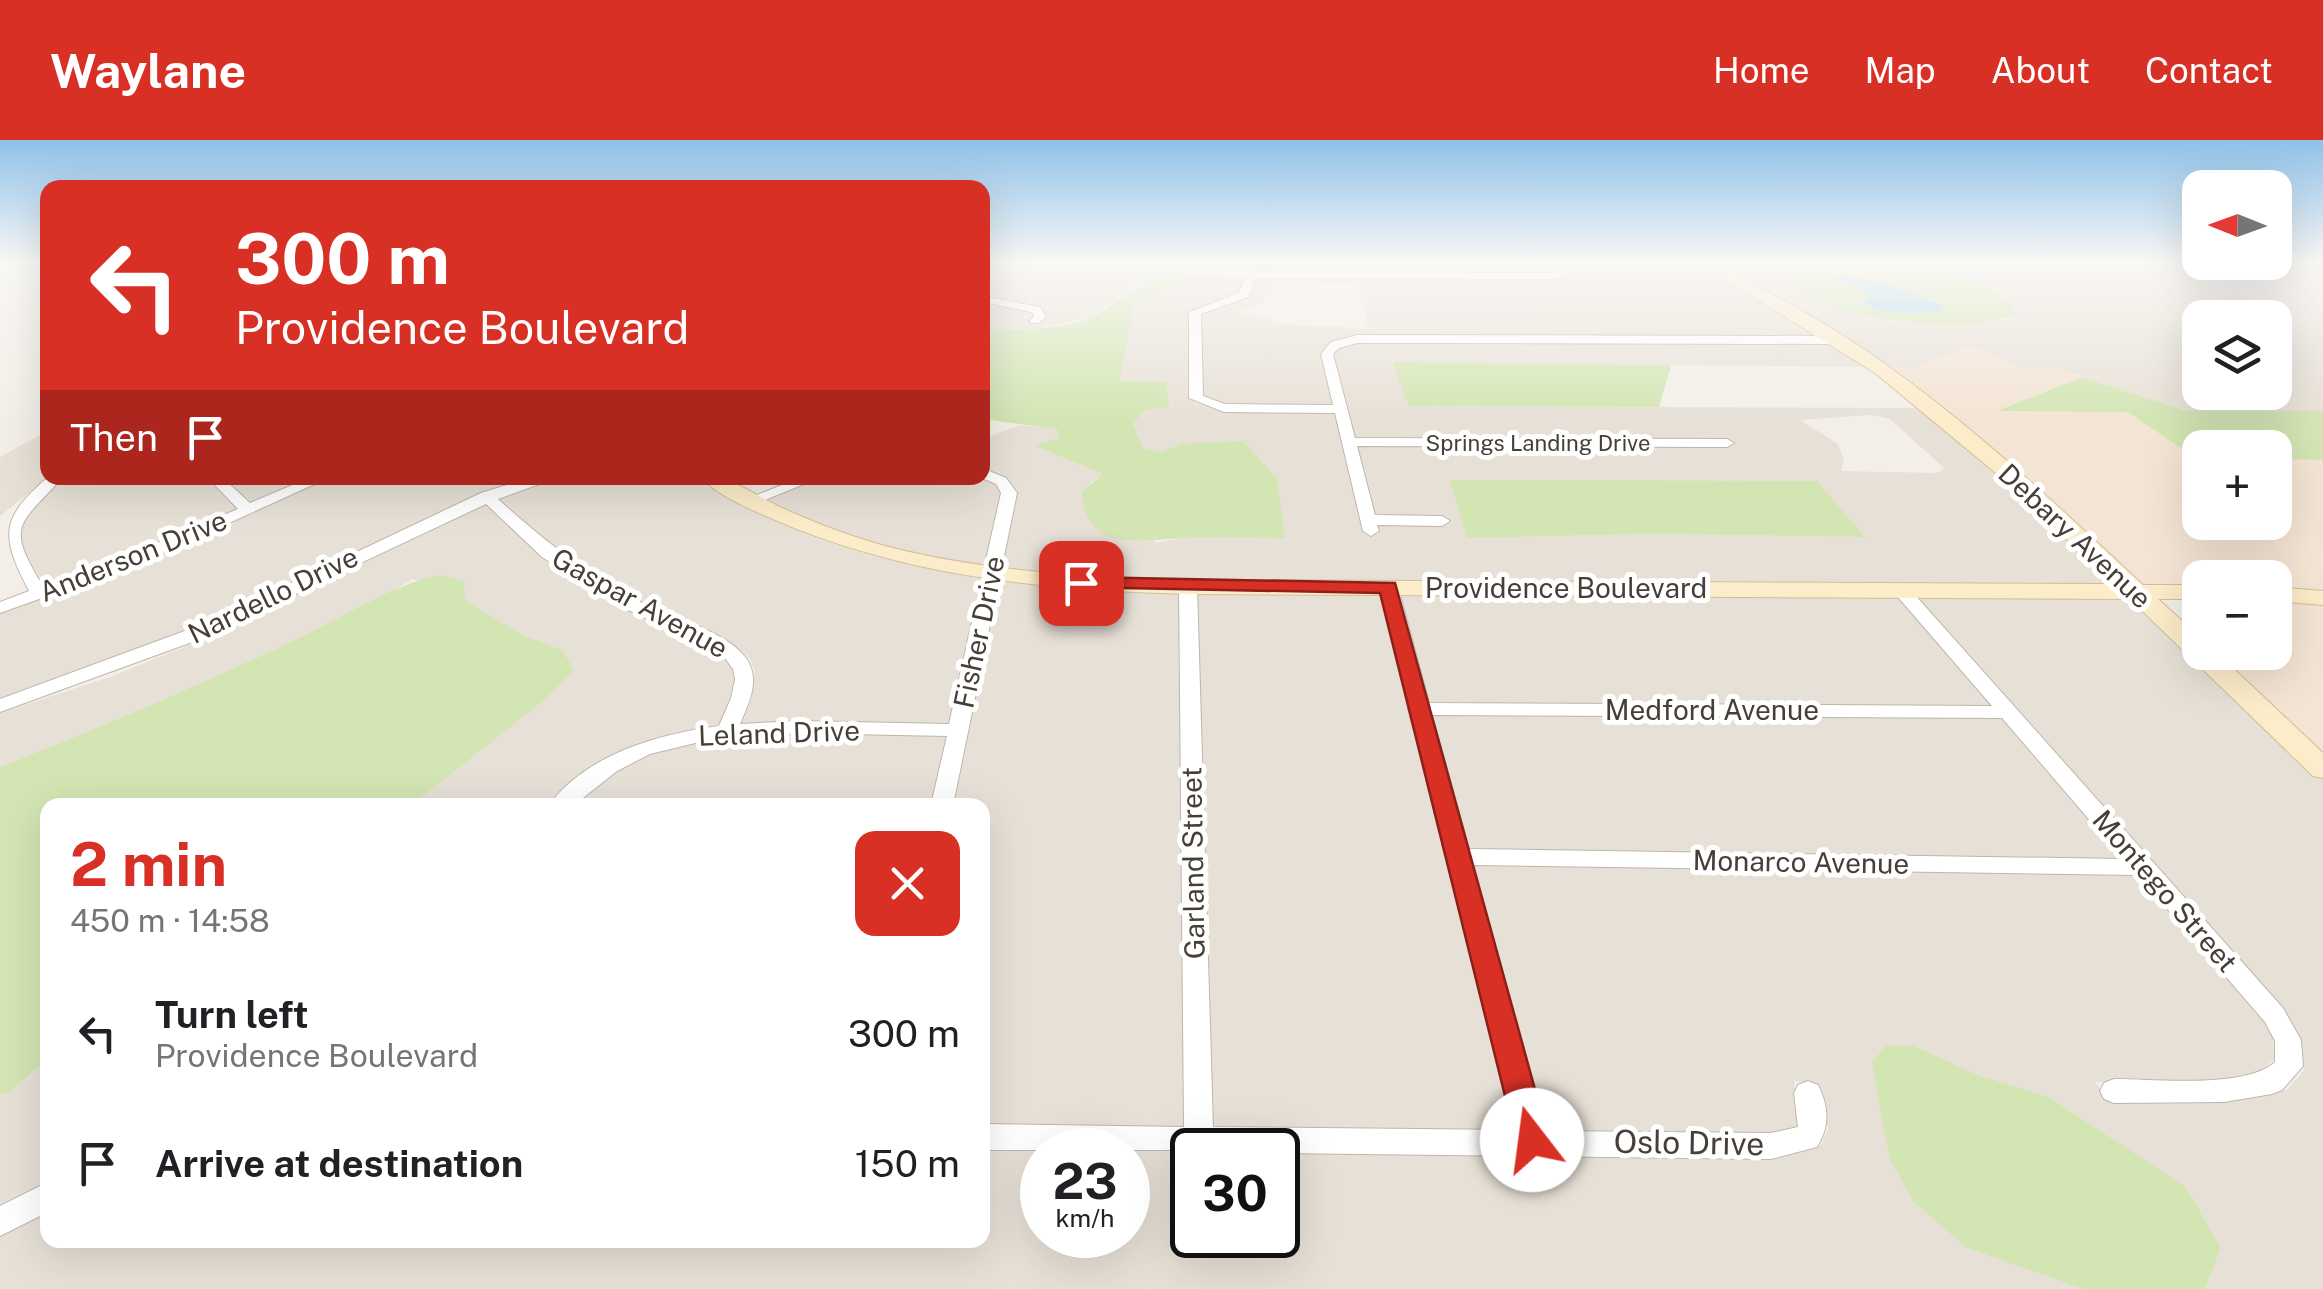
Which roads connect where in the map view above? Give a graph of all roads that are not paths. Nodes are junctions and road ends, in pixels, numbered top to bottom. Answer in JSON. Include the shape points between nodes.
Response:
{"nodes":[{"id":1,"x":1039,"y":317,"type":"edge"},
{"id":2,"x":1194,"y":317,"type":"edge"},
{"id":3,"x":1799,"y":317,"type":"edge"},
{"id":4,"x":1035,"y":321,"type":"dead end"},
{"id":5,"x":1840,"y":340,"type":"junction"},
{"id":6,"x":1340,"y":408,"type":"junction"},
{"id":7,"x":1348,"y":442,"type":"junction"},
{"id":8,"x":1727,"y":443,"type":"dead end"},
{"id":9,"x":990,"y":476,"type":"edge"},
{"id":10,"x":45,"y":485,"type":"edge"},
{"id":11,"x":221,"y":485,"type":"edge"},
{"id":12,"x":304,"y":485,"type":"edge"},
{"id":13,"x":521,"y":485,"type":"edge"},
{"id":14,"x":724,"y":485,"type":"edge"},
{"id":15,"x":793,"y":485,"type":"edge"},
{"id":16,"x":486,"y":496,"type":"junction"},
{"id":17,"x":750,"y":501,"type":"junction"},
{"id":18,"x":247,"y":509,"type":"junction"},
{"id":19,"x":1442,"y":520,"type":"dead end"},
{"id":20,"x":992,"y":575,"type":"junction"},
{"id":21,"x":1188,"y":587,"type":"junction"},
{"id":22,"x":1388,"y":587,"type":"junction"},
{"id":23,"x":1900,"y":590,"type":"junction"},
{"id":24,"x":2136,"y":592,"type":"junction"},
{"id":25,"x":2182,"y":592,"type":"edge"},
{"id":26,"x":40,"y":595,"type":"junction"},
{"id":27,"x":2292,"y":595,"type":"edge"},
{"id":28,"x":2323,"y":598,"type":"edge"},
{"id":29,"x":0,"y":608,"type":"edge"},
{"id":30,"x":2182,"y":634,"type":"edge"},
{"id":31,"x":2220,"y":670,"type":"edge"},
{"id":32,"x":0,"y":706,"type":"edge"},
{"id":33,"x":1418,"y":709,"type":"junction"},
{"id":34,"x":2006,"y":712,"type":"junction"},
{"id":35,"x":728,"y":730,"type":"junction"},
{"id":36,"x":958,"y":730,"type":"junction"},
{"id":37,"x":2323,"y":769,"type":"edge"},
{"id":38,"x":569,"y":798,"type":"edge"},
{"id":39,"x":943,"y":798,"type":"edge"},
{"id":40,"x":1458,"y":858,"type":"junction"},
{"id":41,"x":2144,"y":867,"type":"junction"},
{"id":42,"x":2114,"y":1090,"type":"dead end"},
{"id":43,"x":1808,"y":1093,"type":"dead end"},
{"id":44,"x":1199,"y":1128,"type":"edge"},
{"id":45,"x":990,"y":1138,"type":"edge"},
{"id":46,"x":1170,"y":1139,"type":"edge"},
{"id":47,"x":1300,"y":1139,"type":"edge"},
{"id":48,"x":1532,"y":1140,"type":"junction"},
{"id":49,"x":40,"y":1200,"type":"edge"},
{"id":50,"x":0,"y":1222,"type":"edge"}],
"edges":[{"from":1,"to":4,"type":"street"},
{"from":2,"to":6,"type":"street","via":[[1196,398],[1224,408]]},
{"from":3,"to":5,"type":"main road","name":"Debary Avenue"},
{"from":5,"to":6,"type":"street","via":[[1357,339],[1335,344],[1326,354]]},
{"from":5,"to":24,"type":"main road","name":"Debary Avenue","via":[[1949,423]]},
{"from":6,"to":7,"type":"street"},
{"from":7,"to":8,"type":"street","name":"Springs Landing Drive"},
{"from":7,"to":19,"type":"street","via":[[1370,525]]},
{"from":9,"to":20,"type":"street","name":"Fisher Drive","via":[[1010,493]]},
{"from":10,"to":26,"type":"street","via":[[14,508],[2,535]]},
{"from":11,"to":18,"type":"street"},
{"from":12,"to":18,"type":"street","name":"Anderson Drive"},
{"from":13,"to":16,"type":"street","name":"Nardello Drive"},
{"from":14,"to":17,"type":"main road","name":"Providence Boulevard"},
{"from":15,"to":17,"type":"street"},
{"from":16,"to":32,"type":"street","name":"Nardello Drive","via":[[213,627]]},
{"from":16,"to":35,"type":"street","name":"Gaspar Avenue","via":[[548,554],[742,662],[745,684]]},
{"from":17,"to":20,"type":"main road","name":"Providence Boulevard","via":[[876,553]]},
{"from":18,"to":26,"type":"street","name":"Anderson Drive"},
{"from":20,"to":21,"type":"main road","name":"Providence Boulevard"},
{"from":20,"to":36,"type":"street","name":"Fisher Drive"},
{"from":21,"to":22,"type":"main road","name":"Providence Boulevard"},
{"from":21,"to":44,"type":"street","name":"Garland Street"},
{"from":22,"to":23,"type":"main road","name":"Providence Boulevard"},
{"from":22,"to":33,"type":"street"},
{"from":23,"to":24,"type":"main road","name":"Providence Boulevard"},
{"from":23,"to":34,"type":"street","name":"Montego Street"},
{"from":24,"to":25,"type":"main road","name":"Providence Boulevard"},
{"from":24,"to":30,"type":"main road","name":"Debary Avenue"},
{"from":26,"to":29,"type":"street","name":"Anderson Drive"},
{"from":27,"to":28,"type":"main road"},
{"from":31,"to":37,"type":"main road","name":"Debary Avenue"},
{"from":33,"to":34,"type":"street","name":"Medford Avenue"},
{"from":33,"to":40,"type":"street"},
{"from":34,"to":41,"type":"street","name":"Montego Street"},
{"from":35,"to":36,"type":"street","name":"Leland Drive"},
{"from":35,"to":38,"type":"street","name":"Leland Drive","via":[[640,750]]},
{"from":36,"to":39,"type":"street","name":"Fisher Drive"},
{"from":40,"to":41,"type":"street","name":"Monarco Avenue"},
{"from":40,"to":48,"type":"street"},
{"from":41,"to":42,"type":"street","name":"Montego Street","via":[[2274,1015],[2288,1040],[2289,1066],[2272,1082],[2224,1090]]},
{"from":43,"to":48,"type":"street","name":"Oslo Drive","via":[[1814,1127],[1807,1138],[1772,1146]]},
{"from":45,"to":46,"type":"street","name":"Oslo Drive"},
{"from":47,"to":48,"type":"street","name":"Oslo Drive"},
{"from":49,"to":50,"type":"street"}]}
